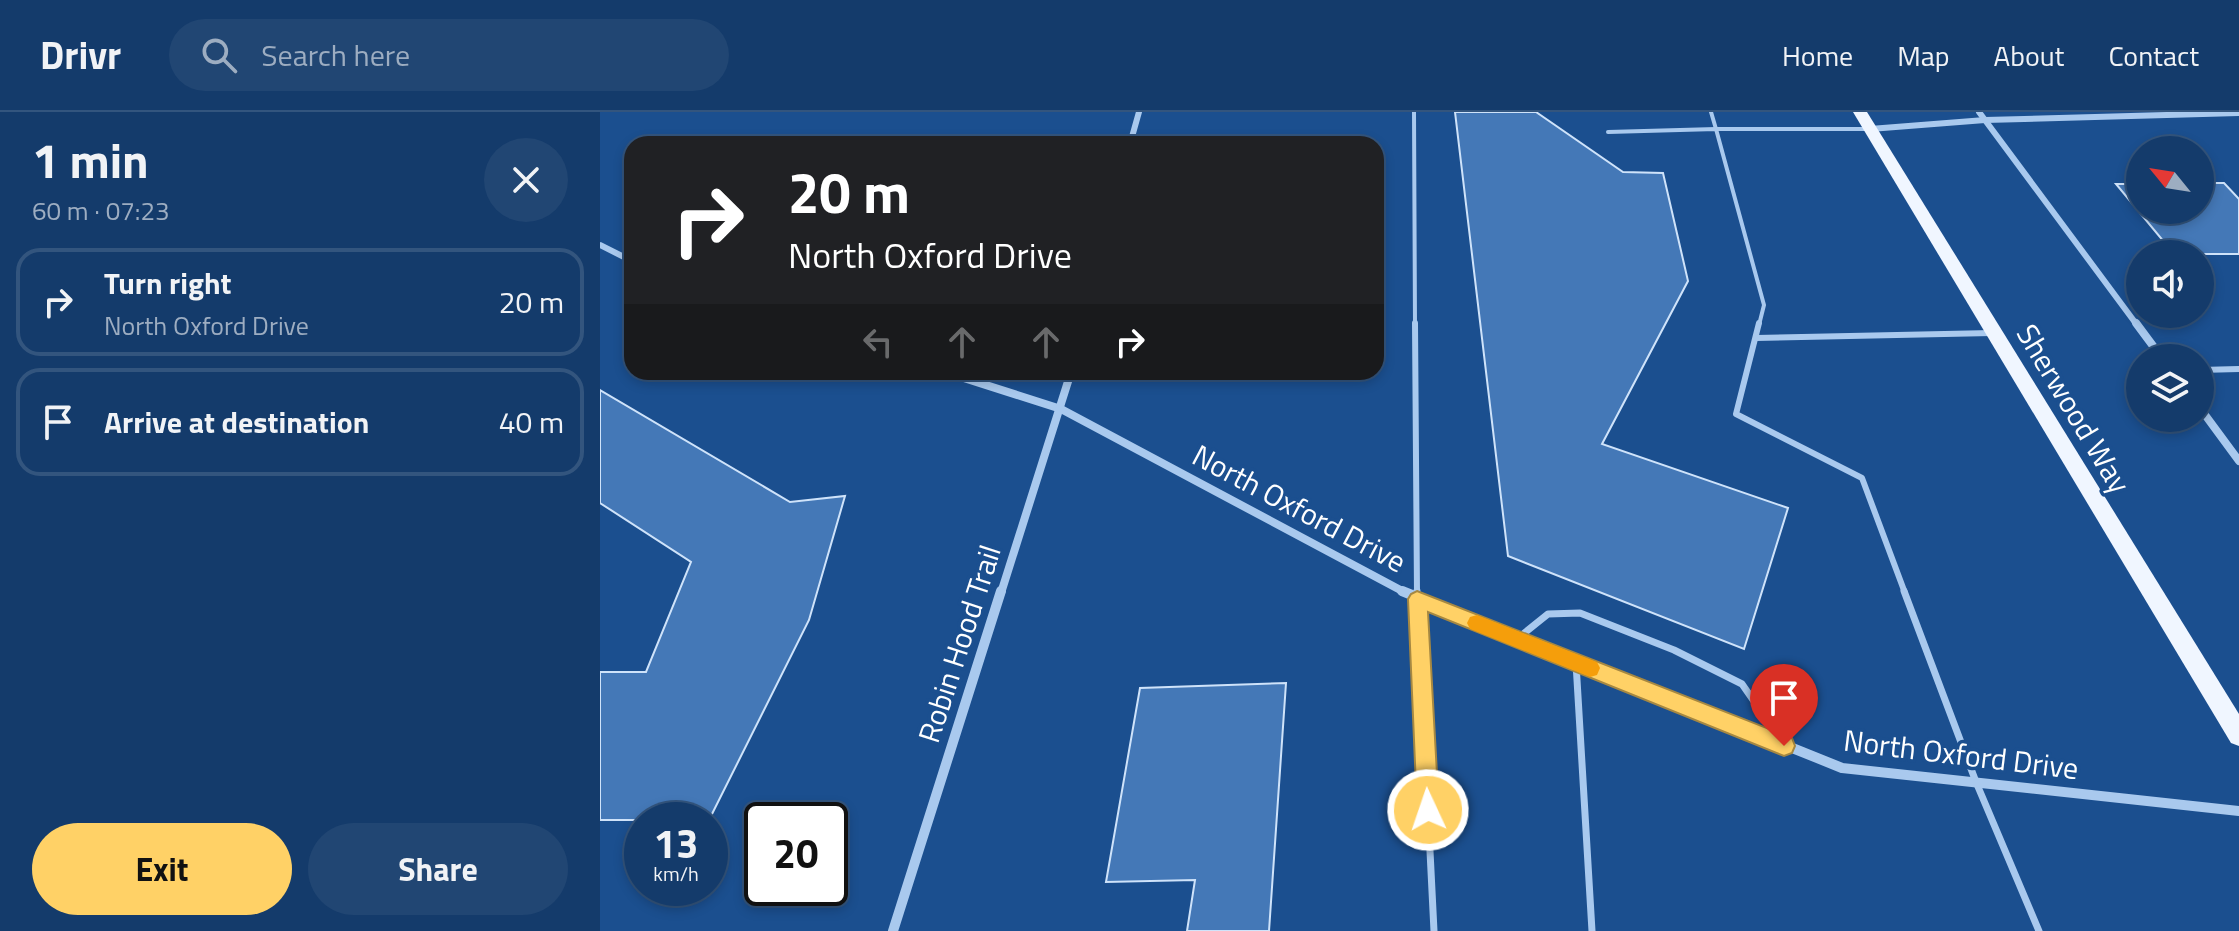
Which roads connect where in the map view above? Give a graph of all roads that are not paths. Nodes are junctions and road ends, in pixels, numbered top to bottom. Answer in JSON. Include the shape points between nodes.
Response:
{"nodes":[{"id":1,"x":1139,"y":112,"type":"edge"},
{"id":2,"x":1414,"y":112,"type":"edge"},
{"id":3,"x":1711,"y":112,"type":"edge"},
{"id":4,"x":1979,"y":112,"type":"edge"},
{"id":5,"x":2239,"y":113,"type":"edge"},
{"id":6,"x":1865,"y":120,"type":"edge"},
{"id":7,"x":1985,"y":120,"type":"junction"},
{"id":8,"x":1716,"y":129,"type":"junction"},
{"id":9,"x":1608,"y":132,"type":"dead end"},
{"id":10,"x":1132,"y":136,"type":"edge"},
{"id":11,"x":600,"y":245,"type":"edge"},
{"id":12,"x":624,"y":257,"type":"edge"},
{"id":13,"x":1994,"y":333,"type":"junction"},
{"id":14,"x":1756,"y":338,"type":"junction"},
{"id":15,"x":2152,"y":344,"type":"edge"},
{"id":16,"x":2239,"y":369,"type":"edge"},
{"id":17,"x":2214,"y":370,"type":"edge"},
{"id":18,"x":970,"y":380,"type":"edge"},
{"id":19,"x":1069,"y":380,"type":"edge"},
{"id":20,"x":1061,"y":409,"type":"junction"},
{"id":21,"x":2214,"y":427,"type":"edge"},
{"id":22,"x":2239,"y":461,"type":"edge"},
{"id":23,"x":1417,"y":599,"type":"junction"},
{"id":24,"x":1517,"y":639,"type":"junction"},
{"id":25,"x":1576,"y":663,"type":"junction"},
{"id":26,"x":2239,"y":735,"type":"edge"},
{"id":27,"x":1784,"y":746,"type":"junction"},
{"id":28,"x":1976,"y":782,"type":"junction"},
{"id":29,"x":2239,"y":811,"type":"edge"},
{"id":30,"x":893,"y":931,"type":"edge"},
{"id":31,"x":1434,"y":931,"type":"edge"},
{"id":32,"x":1592,"y":931,"type":"edge"},
{"id":33,"x":2039,"y":931,"type":"edge"}],
"edges":[{"from":1,"to":10,"type":"street"},
{"from":2,"to":23,"type":"lane"},
{"from":3,"to":8,"type":"lane"},
{"from":4,"to":7,"type":"street"},
{"from":5,"to":7,"type":"street"},
{"from":6,"to":7,"type":"street"},
{"from":6,"to":8,"type":"lane"},
{"from":6,"to":13,"type":"main road","name":"Sherwood Way"},
{"from":7,"to":15,"type":"street"},
{"from":8,"to":9,"type":"lane"},
{"from":8,"to":14,"type":"lane","via":[[1764,305]]},
{"from":11,"to":12,"type":"street"},
{"from":13,"to":14,"type":"lane"},
{"from":13,"to":26,"type":"main road","name":"Sherwood Way"},
{"from":14,"to":28,"type":"lane","via":[[1736,414],[1862,478]]},
{"from":16,"to":17,"type":"lane"},
{"from":18,"to":20,"type":"street","name":"North Oxford Drive"},
{"from":19,"to":20,"type":"street","name":"Robin Hood Trail"},
{"from":20,"to":23,"type":"street","name":"North Oxford Drive"},
{"from":20,"to":30,"type":"street","name":"Robin Hood Trail"},
{"from":21,"to":22,"type":"street"},
{"from":23,"to":24,"type":"street","name":"North Oxford Drive"},
{"from":23,"to":31,"type":"lane"},
{"from":24,"to":25,"type":"street","name":"North Oxford Drive"},
{"from":24,"to":27,"type":"lane","via":[[1548,614],[1580,613],[1674,650],[1742,684]]},
{"from":25,"to":27,"type":"street","name":"North Oxford Drive"},
{"from":25,"to":32,"type":"lane"},
{"from":27,"to":28,"type":"street","name":"North Oxford Drive","via":[[1842,768]]},
{"from":28,"to":29,"type":"street","name":"North Oxford Drive"},
{"from":28,"to":33,"type":"lane"}]}
